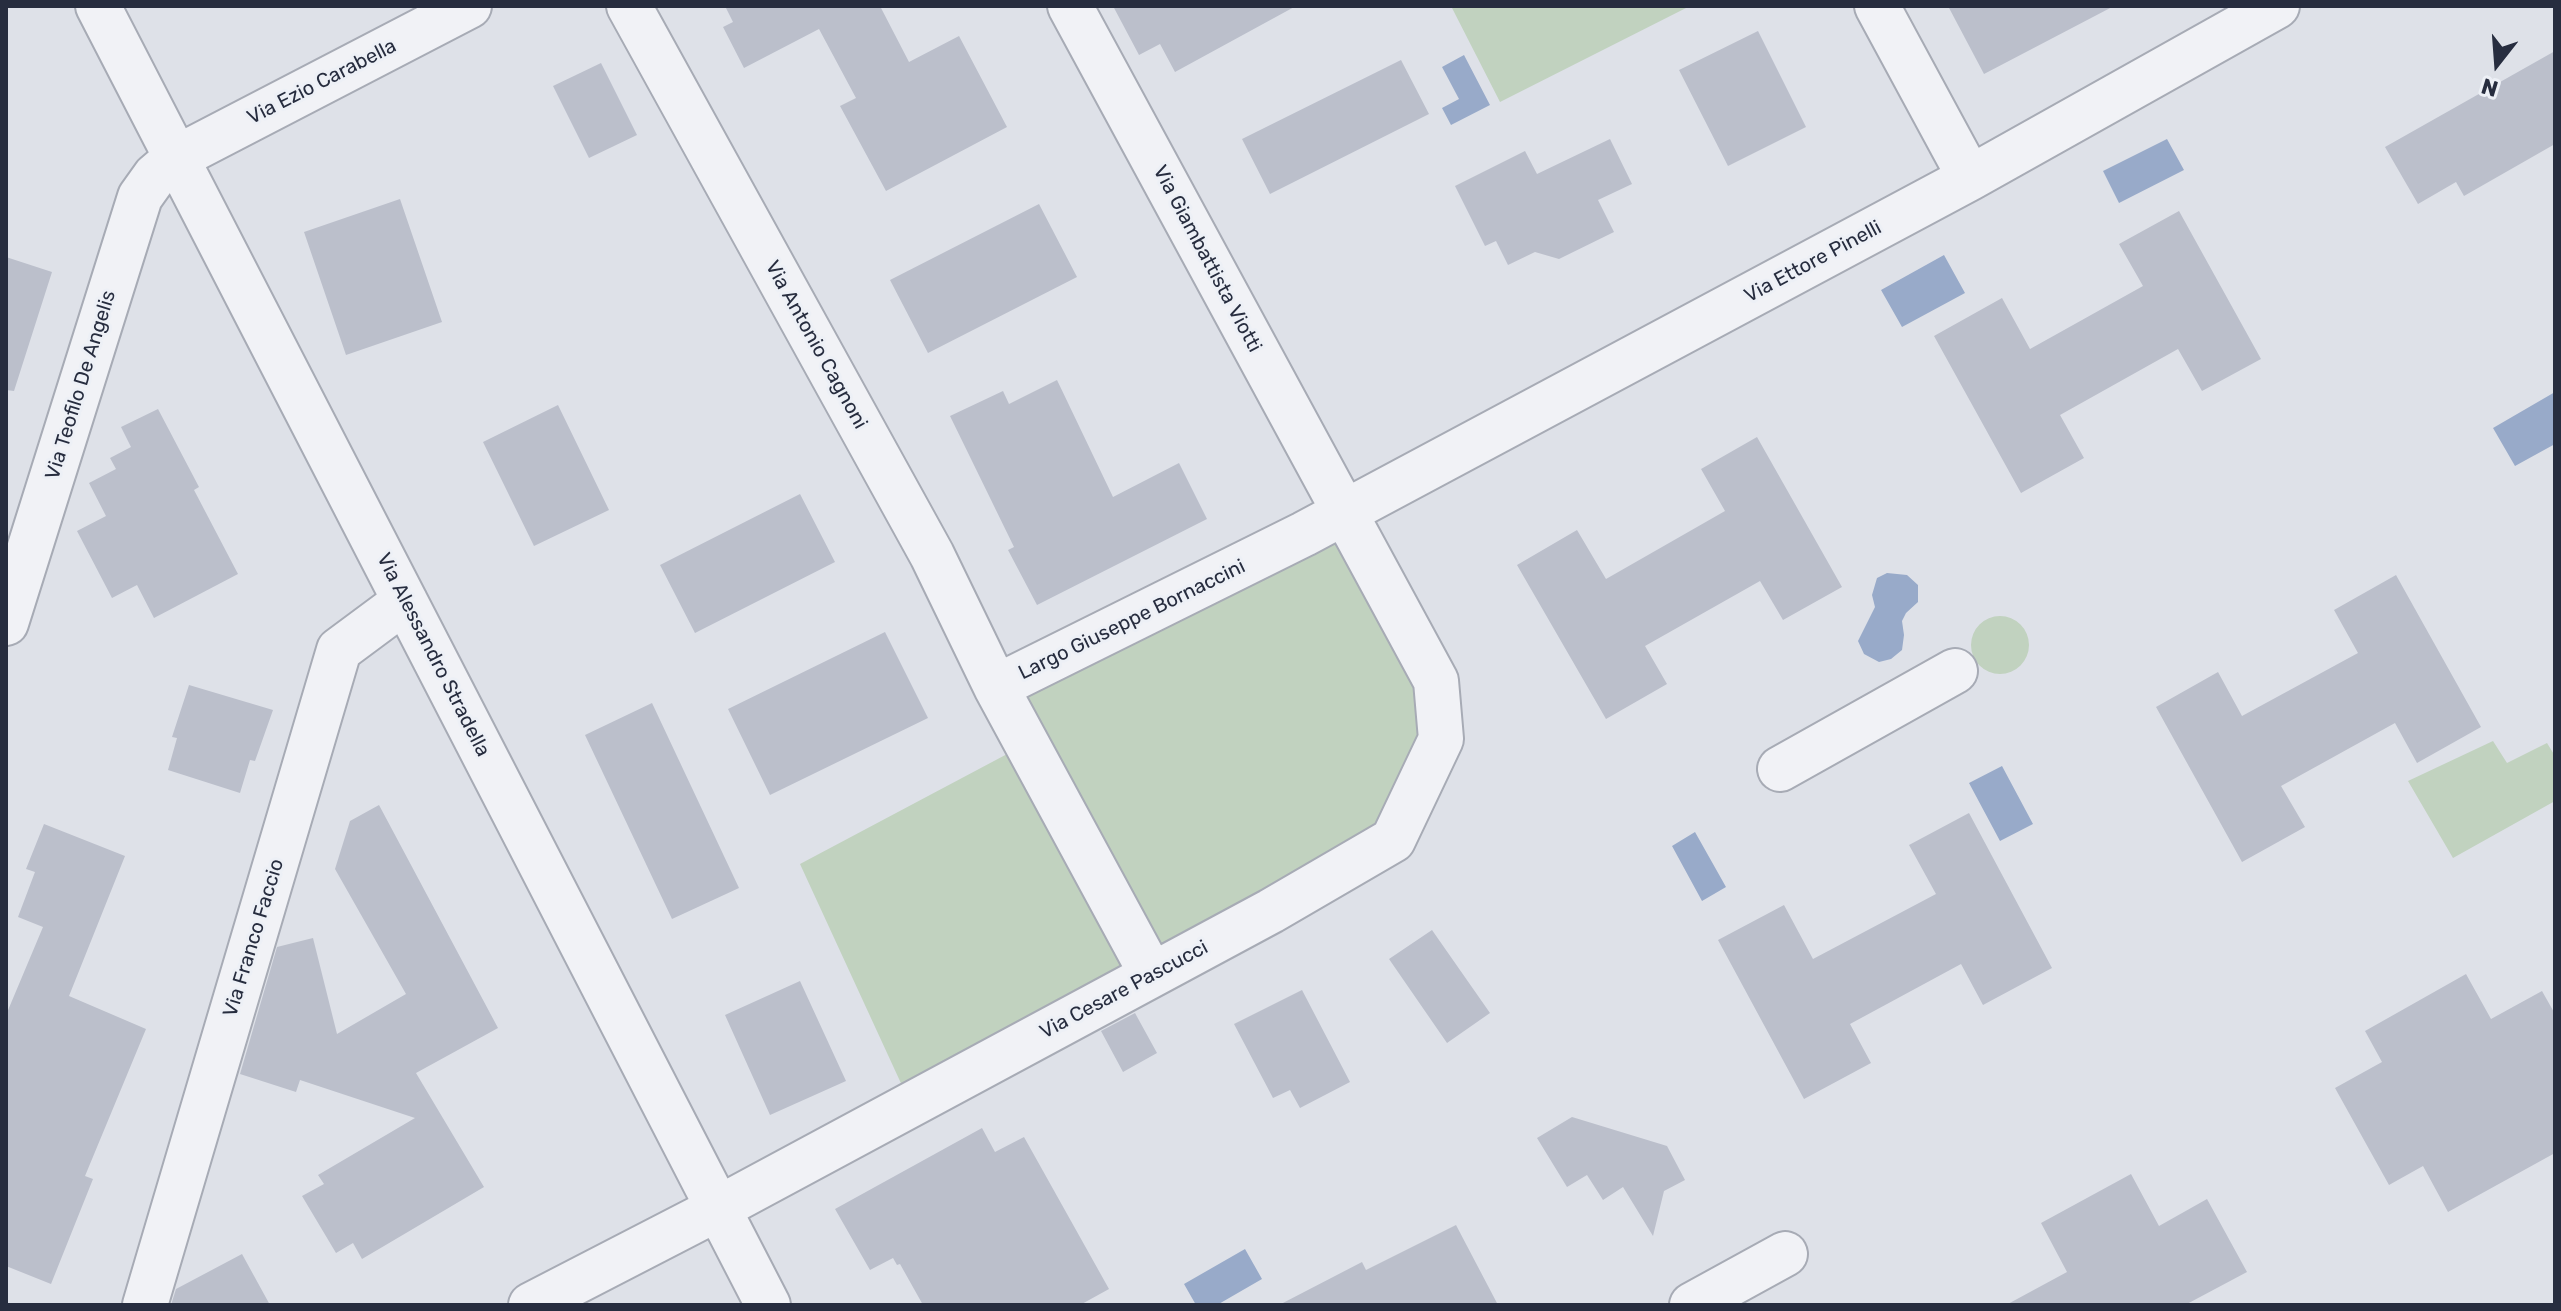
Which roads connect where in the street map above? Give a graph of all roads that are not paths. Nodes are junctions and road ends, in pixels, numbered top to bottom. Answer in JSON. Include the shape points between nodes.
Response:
{"nodes":[{"id":1,"x":98,"y":6,"type":"edge"},
{"id":2,"x":469,"y":6,"type":"edge"},
{"id":3,"x":629,"y":6,"type":"edge"},
{"id":4,"x":1070,"y":6,"type":"edge"},
{"id":5,"x":1877,"y":6,"type":"edge"},
{"id":6,"x":2277,"y":6,"type":"edge"},
{"id":7,"x":176,"y":158,"type":"junction"},
{"id":8,"x":1970,"y":178,"type":"junction"},
{"id":9,"x":1345,"y":512,"type":"junction"},
{"id":10,"x":405,"y":601,"type":"junction"},
{"id":11,"x":6,"y":623,"type":"edge"},
{"id":12,"x":1955,"y":671,"type":"dead end"},
{"id":13,"x":996,"y":687,"type":"junction"},
{"id":14,"x":1780,"y":769,"type":"dead end"},
{"id":15,"x":1152,"y":975,"type":"junction"},
{"id":16,"x":717,"y":1209,"type":"junction"},
{"id":17,"x":1785,"y":1254,"type":"dead end"},
{"id":18,"x":145,"y":1305,"type":"edge"},
{"id":19,"x":531,"y":1305,"type":"edge"},
{"id":20,"x":768,"y":1305,"type":"edge"},
{"id":21,"x":1692,"y":1305,"type":"edge"}],
"edges":[{"from":1,"to":7,"type":"street","name":"Via Alessandro Stradella"},
{"from":2,"to":7,"type":"street","name":"Via Ezio Carabella"},
{"from":3,"to":13,"type":"street","name":"Via Antonio Cagnoni","via":[[932,555]]},
{"from":4,"to":9,"type":"street","name":"Via Giambattista Viotti"},
{"from":5,"to":8,"type":"street"},
{"from":6,"to":8,"type":"street","name":"Via Ettore Pinelli"},
{"from":7,"to":10,"type":"street","name":"Via Alessandro Stradella"},
{"from":7,"to":11,"type":"street","name":"Via Teofilo De Angelis","via":[[140,197]]},
{"from":8,"to":9,"type":"street","name":"Via Ettore Pinelli"},
{"from":9,"to":13,"type":"street","name":"Largo Giuseppe Bornaccini"},
{"from":9,"to":15,"type":"street","name":"Via Cesare Pascucci","via":[[1436,681],[1441,739],[1393,840]]},
{"from":10,"to":16,"type":"street","name":"Via Alessandro Stradella"},
{"from":10,"to":18,"type":"street","name":"Via Franco Faccio","via":[[339,650]]},
{"from":12,"to":14,"type":"street"},
{"from":13,"to":15,"type":"street","name":"Largo Giuseppe Bornaccini"},
{"from":15,"to":16,"type":"street","name":"Via Cesare Pascucci"},
{"from":16,"to":19,"type":"street","name":"Via Cesare Pascucci"},
{"from":16,"to":20,"type":"street","name":"Via Alessandro Stradella"},
{"from":17,"to":21,"type":"street"}]}
